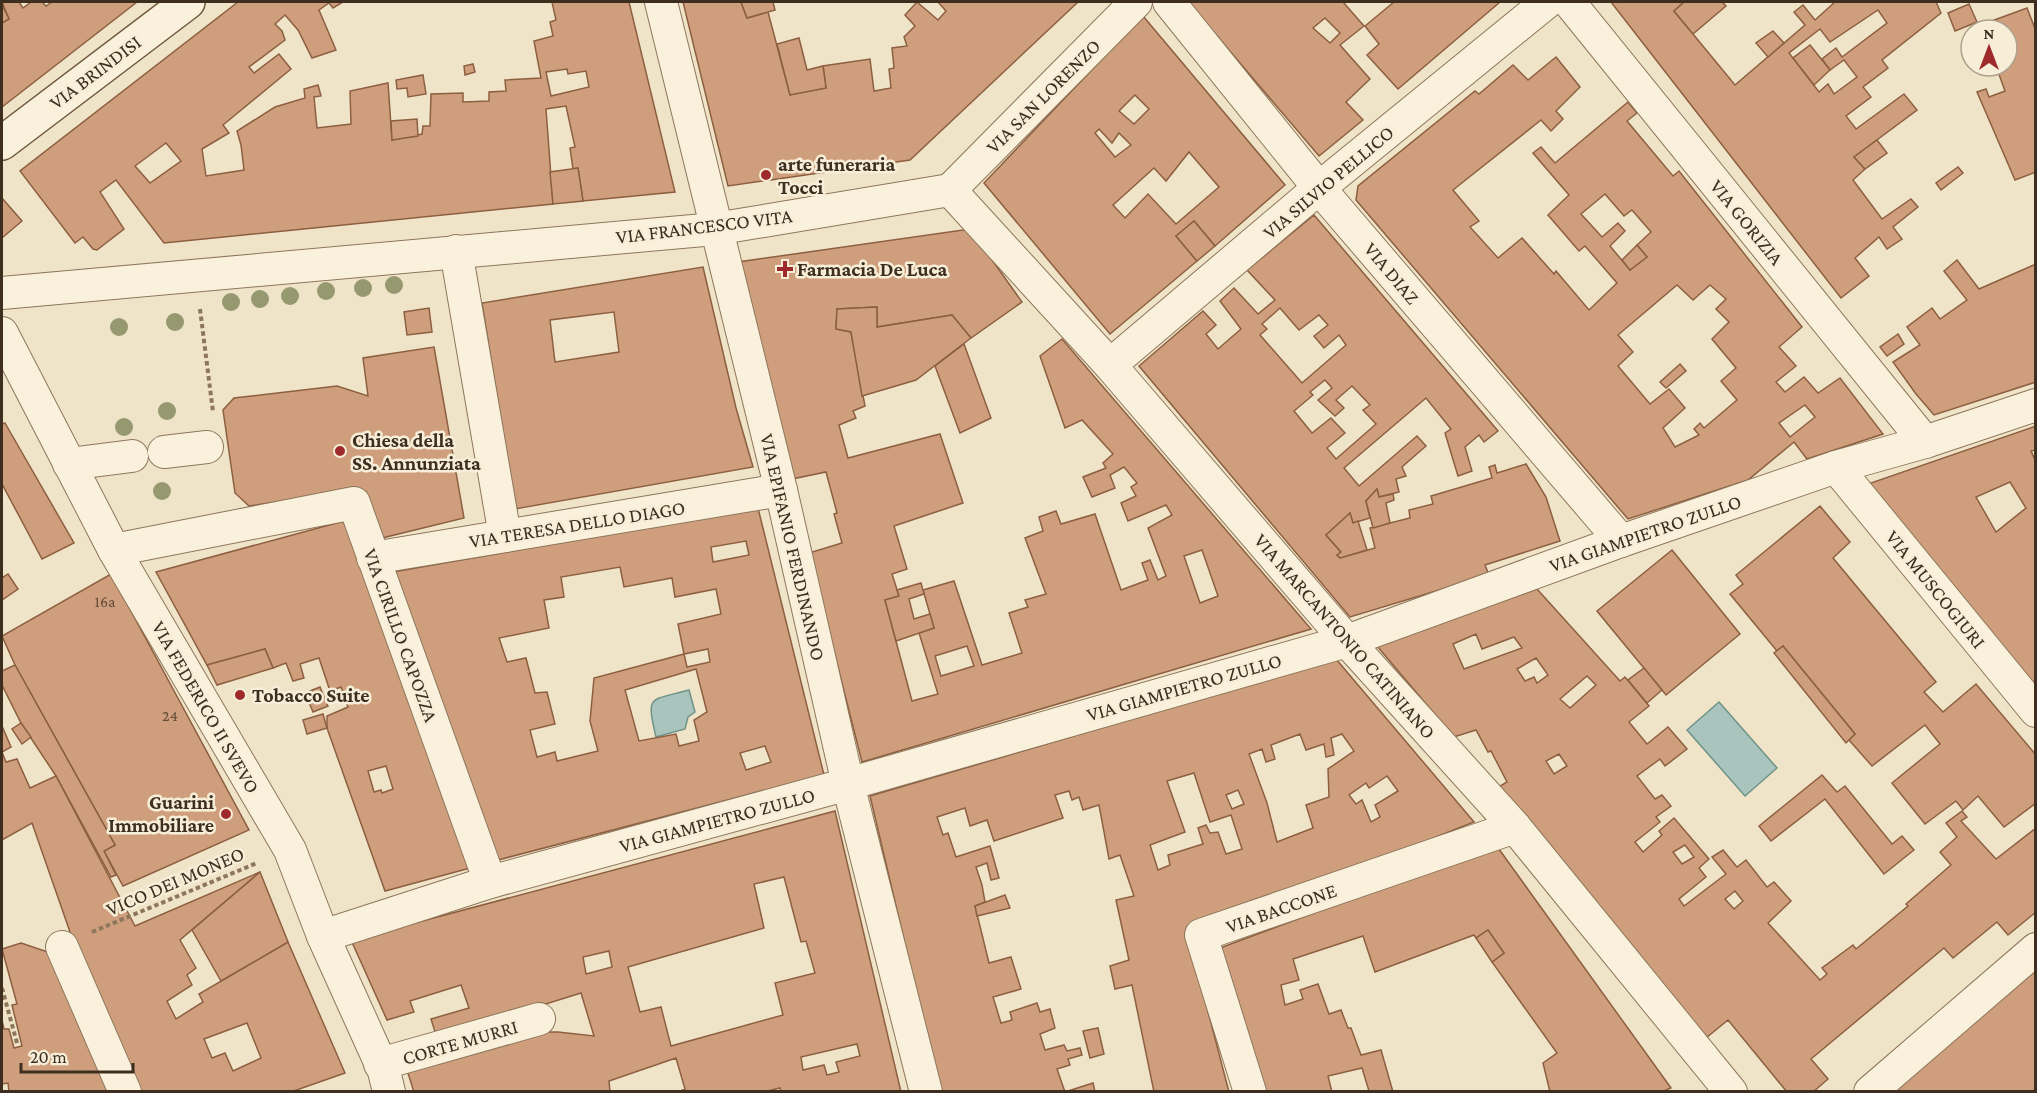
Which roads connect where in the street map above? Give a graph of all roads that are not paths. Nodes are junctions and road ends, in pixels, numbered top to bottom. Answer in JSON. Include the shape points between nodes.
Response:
{"nodes":[{"id":1,"x":188,"y":2,"type":"edge"},
{"id":2,"x":661,"y":2,"type":"edge"},
{"id":3,"x":1136,"y":2,"type":"edge"},
{"id":4,"x":1169,"y":2,"type":"edge"},
{"id":5,"x":1547,"y":2,"type":"edge"},
{"id":6,"x":1569,"y":2,"type":"edge"},
{"id":7,"x":2,"y":143,"type":"edge"},
{"id":8,"x":1319,"y":188,"type":"junction"},
{"id":9,"x":950,"y":190,"type":"junction"},
{"id":10,"x":716,"y":229,"type":"junction"},
{"id":11,"x":456,"y":251,"type":"junction"},
{"id":12,"x":2,"y":293,"type":"edge"},
{"id":13,"x":2,"y":333,"type":"edge"},
{"id":14,"x":1110,"y":365,"type":"junction"},
{"id":15,"x":2036,"y":405,"type":"edge"},
{"id":16,"x":211,"y":435,"type":"road end"},
{"id":17,"x":1925,"y":442,"type":"junction"},
{"id":18,"x":164,"y":452,"type":"dead end"},
{"id":19,"x":132,"y":456,"type":"dead end"},
{"id":20,"x":69,"y":464,"type":"junction"},
{"id":21,"x":1836,"y":467,"type":"junction"},
{"id":22,"x":781,"y":490,"type":"junction"},
{"id":23,"x":505,"y":536,"type":"junction"},
{"id":24,"x":1621,"y":541,"type":"junction"},
{"id":25,"x":114,"y":550,"type":"junction"},
{"id":26,"x":373,"y":558,"type":"junction"},
{"id":27,"x":1347,"y":641,"type":"junction"},
{"id":28,"x":2036,"y":711,"type":"edge"},
{"id":29,"x":848,"y":784,"type":"junction"},
{"id":30,"x":1515,"y":826,"type":"junction"},
{"id":31,"x":490,"y":882,"type":"junction"},
{"id":32,"x":323,"y":936,"type":"junction"},
{"id":33,"x":72,"y":941,"type":"road end"},
{"id":34,"x":2036,"y":949,"type":"edge"},
{"id":35,"x":539,"y":1019,"type":"dead end"},
{"id":36,"x":385,"y":1078,"type":"edge"},
{"id":37,"x":125,"y":1092,"type":"edge"},
{"id":38,"x":926,"y":1092,"type":"edge"},
{"id":39,"x":1250,"y":1092,"type":"edge"},
{"id":40,"x":1731,"y":1092,"type":"edge"},
{"id":41,"x":1870,"y":1092,"type":"edge"}],
"edges":[{"from":1,"to":7,"type":"main road","name":"VIA BRINDISI"},
{"from":2,"to":10,"type":"street","name":"VIA EPIFANIO FERDINANDO"},
{"from":3,"to":9,"type":"street","name":"VIA SAN LORENZO"},
{"from":4,"to":8,"type":"street","name":"VIA DIAZ"},
{"from":5,"to":8,"type":"street","name":"VIA SILVIO PELLICO"},
{"from":6,"to":17,"type":"street","name":"VIA GORIZIA"},
{"from":8,"to":14,"type":"street","name":"VIA SILVIO PELLICO"},
{"from":8,"to":24,"type":"street","name":"VIA DIAZ"},
{"from":9,"to":10,"type":"street","name":"VIA FRANCESCO VITA"},
{"from":9,"to":14,"type":"street","name":"VIA MARCANTONIO CATINIANO"},
{"from":10,"to":11,"type":"street","name":"VIA FRANCESCO VITA"},
{"from":10,"to":22,"type":"street","name":"VIA EPIFANIO FERDINANDO"},
{"from":11,"to":12,"type":"street","name":"VIA FRANCESCO VITA"},
{"from":11,"to":23,"type":"street"},
{"from":13,"to":20,"type":"street","name":"VIA FEDERICO II SVEVO"},
{"from":14,"to":27,"type":"street","name":"VIA MARCANTONIO CATINIANO"},
{"from":15,"to":17,"type":"street","name":"VIA GIAMPIETRO ZULLO"},
{"from":16,"to":18,"type":"street"},
{"from":17,"to":21,"type":"street","name":"VIA GIAMPIETRO ZULLO"},
{"from":19,"to":20,"type":"street"},
{"from":20,"to":25,"type":"street","name":"VIA FEDERICO II SVEVO"},
{"from":21,"to":24,"type":"street","name":"VIA GIAMPIETRO ZULLO"},
{"from":21,"to":28,"type":"street","name":"VIA MUSCOGIURI"},
{"from":22,"to":23,"type":"street","name":"VIA TERESA DELLO DIAGO"},
{"from":22,"to":29,"type":"street","name":"VIA EPIFANIO FERDINANDO"},
{"from":23,"to":26,"type":"street","name":"VIA TERESA DELLO DIAGO"},
{"from":24,"to":27,"type":"street","name":"VIA GIAMPIETRO ZULLO"},
{"from":25,"to":26,"type":"street","name":"VIA CIRILLO CAPOZZA","via":[[354,502]]},
{"from":25,"to":32,"type":"street","name":"VIA FEDERICO II SVEVO","via":[[290,850]]},
{"from":26,"to":31,"type":"street","name":"VIA CIRILLO CAPOZZA"},
{"from":27,"to":29,"type":"street","name":"VIA GIAMPIETRO ZULLO"},
{"from":27,"to":30,"type":"street","name":"VIA MARCANTONIO CATINIANO"},
{"from":29,"to":31,"type":"street","name":"VIA GIAMPIETRO ZULLO"},
{"from":29,"to":38,"type":"street","name":"VIA EPIFANIO FERDINANDO"},
{"from":30,"to":39,"type":"street","name":"VIA BACCONE","via":[[1201,935]]},
{"from":30,"to":40,"type":"street","name":"VIA MARCANTONIO CATINIANO"},
{"from":31,"to":32,"type":"street","name":"VIA GIAMPIETRO ZULLO"},
{"from":32,"to":36,"type":"street","name":"VIA FEDERICO II SVEVO"},
{"from":33,"to":37,"type":"street"},
{"from":34,"to":41,"type":"street"},
{"from":35,"to":36,"type":"street","name":"CORTE MURRI"}]}
